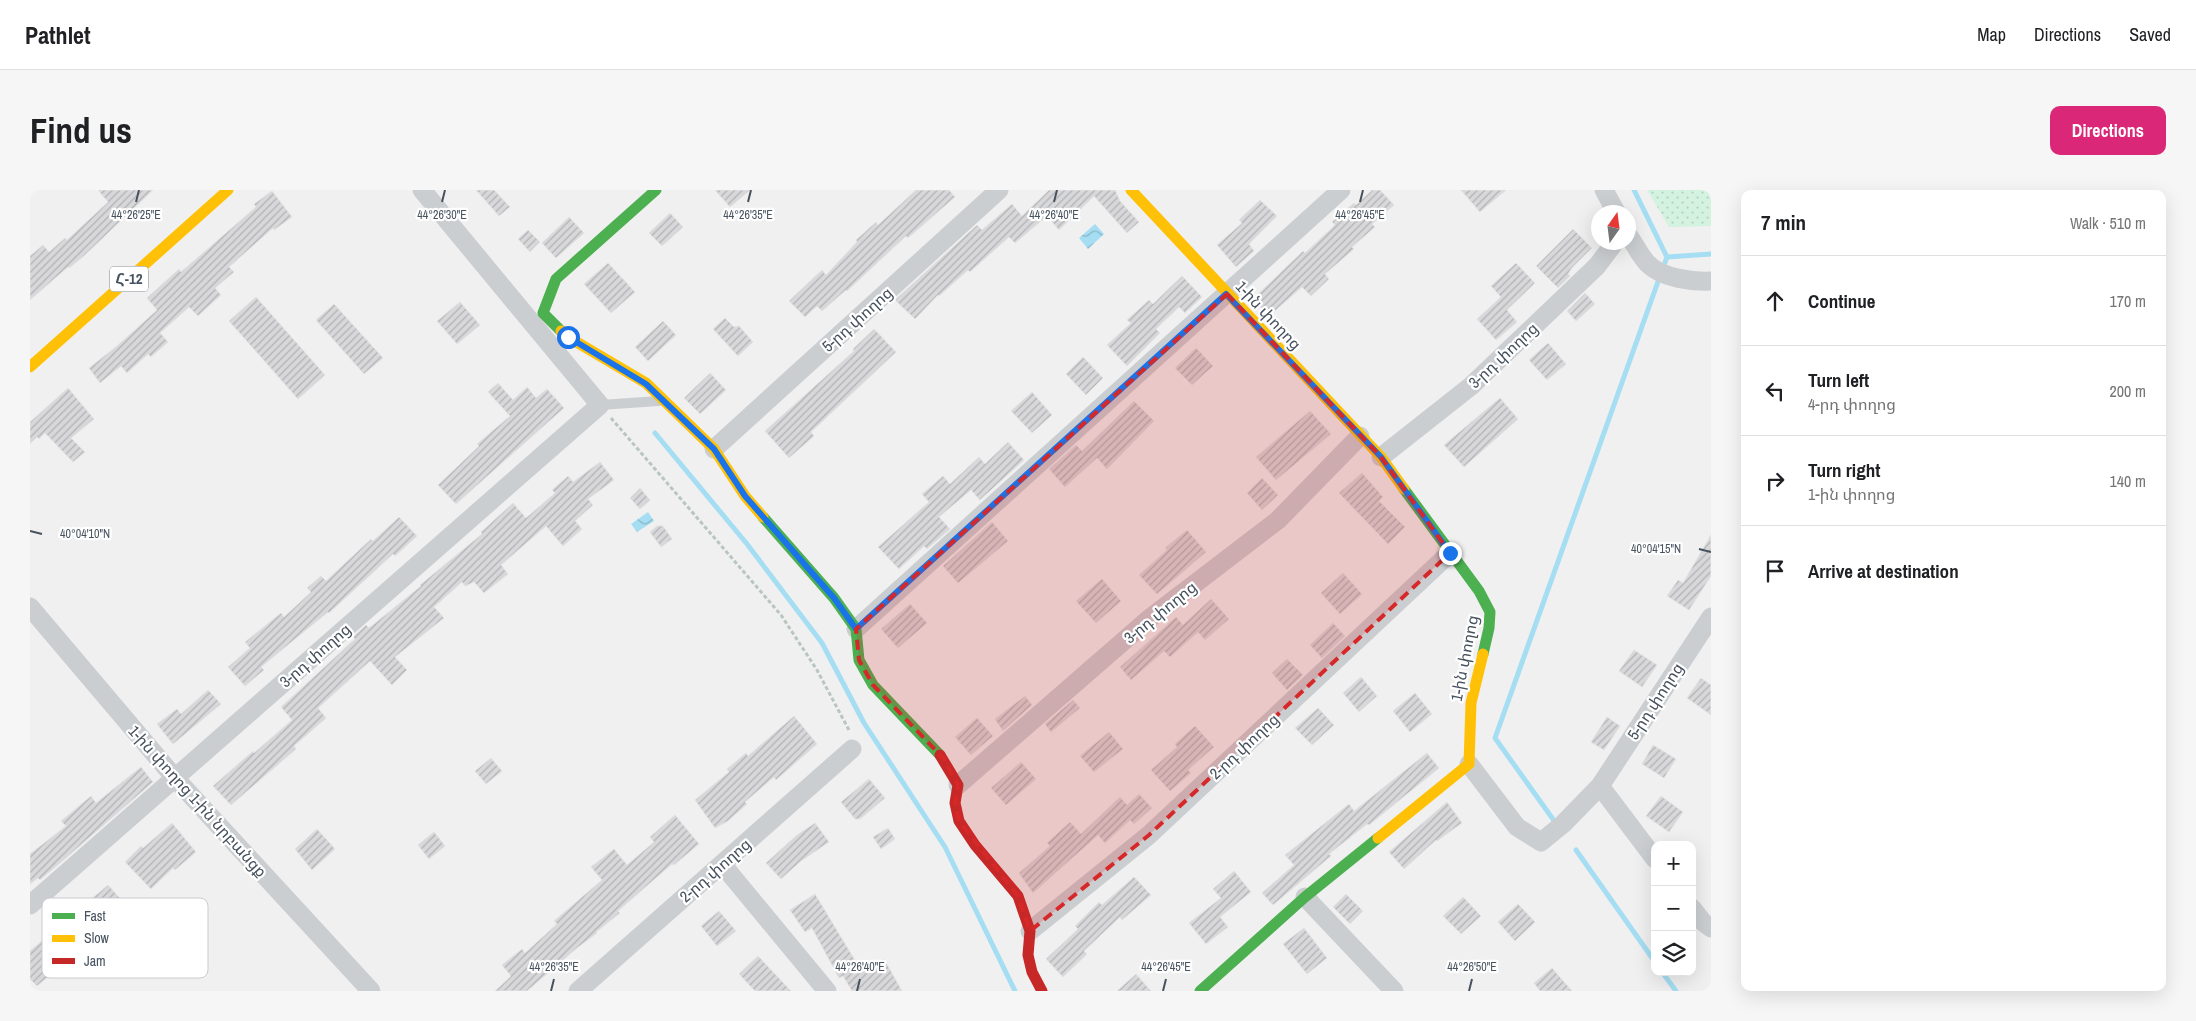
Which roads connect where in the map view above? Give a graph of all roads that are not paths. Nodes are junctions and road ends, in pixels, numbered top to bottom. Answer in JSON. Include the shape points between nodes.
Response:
{"nodes":[{"id":1,"x":228,"y":190,"type":"edge"},
{"id":2,"x":422,"y":190,"type":"edge"},
{"id":3,"x":656,"y":190,"type":"edge"},
{"id":4,"x":999,"y":190,"type":"edge"},
{"id":5,"x":1131,"y":190,"type":"edge"},
{"id":6,"x":1341,"y":190,"type":"edge"},
{"id":7,"x":1604,"y":190,"type":"edge"},
{"id":8,"x":1612,"y":205,"type":"edge"},
{"id":9,"x":1636,"y":247,"type":"edge"},
{"id":10,"x":1609,"y":250,"type":"edge"},
{"id":11,"x":1711,"y":281,"type":"edge"},
{"id":12,"x":1226,"y":294,"type":"junction"},
{"id":13,"x":538,"y":317,"type":"junction"},
{"id":14,"x":30,"y":368,"type":"edge"},
{"id":15,"x":663,"y":400,"type":"junction"},
{"id":16,"x":600,"y":406,"type":"junction"},
{"id":17,"x":1360,"y":436,"type":"junction"},
{"id":18,"x":714,"y":449,"type":"junction"},
{"id":19,"x":1381,"y":457,"type":"junction"},
{"id":20,"x":1450,"y":553,"type":"junction"},
{"id":21,"x":30,"y":607,"type":"edge"},
{"id":22,"x":1711,"y":617,"type":"edge"},
{"id":23,"x":856,"y":629,"type":"junction"},
{"id":24,"x":852,"y":749,"type":"road end"},
{"id":25,"x":1469,"y":764,"type":"junction"},
{"id":26,"x":175,"y":778,"type":"junction"},
{"id":27,"x":958,"y":785,"type":"junction"},
{"id":28,"x":1600,"y":786,"type":"junction"},
{"id":29,"x":1651,"y":854,"type":"edge"},
{"id":30,"x":722,"y":864,"type":"junction"},
{"id":31,"x":1305,"y":897,"type":"junction"},
{"id":32,"x":30,"y":905,"type":"edge"},
{"id":33,"x":1030,"y":931,"type":"junction"},
{"id":34,"x":372,"y":991,"type":"edge"},
{"id":35,"x":578,"y":991,"type":"edge"},
{"id":36,"x":827,"y":991,"type":"edge"},
{"id":37,"x":1042,"y":991,"type":"edge"},
{"id":38,"x":1200,"y":991,"type":"edge"},
{"id":39,"x":1394,"y":991,"type":"edge"}],
"edges":[{"from":1,"to":14,"type":"street","number":"Հ-12"},
{"from":2,"to":13,"type":"street"},
{"from":3,"to":13,"type":"street","via":[[556,279]]},
{"from":4,"to":18,"type":"street","name":"5-րդ փողոց"},
{"from":5,"to":12,"type":"street","name":"1-ին փողոց"},
{"from":6,"to":12,"type":"street"},
{"from":7,"to":8,"type":"street"},
{"from":9,"to":11,"type":"street","via":[[1648,264],[1668,275]]},
{"from":10,"to":19,"type":"street","name":"3-րդ փողոց","via":[[1597,266],[1471,386]]},
{"from":12,"to":17,"type":"street","name":"1-ին փողոց"},
{"from":12,"to":23,"type":"street"},
{"from":13,"to":15,"type":"street","via":[[646,384]]},
{"from":13,"to":16,"type":"street"},
{"from":15,"to":16,"type":"lane"},
{"from":15,"to":18,"type":"street"},
{"from":16,"to":26,"type":"street","name":"3-րդ փողոց"},
{"from":17,"to":19,"type":"street","name":"1-ին փողոց"},
{"from":17,"to":27,"type":"street","name":"3-րդ փողոց","via":[[1278,520],[1150,618]]},
{"from":18,"to":23,"type":"street","via":[[745,496],[834,598]]},
{"from":19,"to":20,"type":"street","name":"1-ին փողոց"},
{"from":20,"to":25,"type":"street","name":"1-ին փողոց","via":[[1479,591],[1490,612],[1471,703]]},
{"from":20,"to":33,"type":"street","name":"2-րդ փողոց","via":[[1149,835]]},
{"from":21,"to":26,"type":"street","name":"1-ին փողոց 1-ին նրբանցք"},
{"from":22,"to":28,"type":"street","name":"5-րդ փողոց"},
{"from":23,"to":27,"type":"street","via":[[859,660],[873,685],[944,759]]},
{"from":24,"to":30,"type":"street","name":"2-րդ փողոց"},
{"from":25,"to":28,"type":"street","name":"5-րդ փողոց","via":[[1517,827],[1541,842]]},
{"from":25,"to":31,"type":"street"},
{"from":26,"to":32,"type":"street","name":"3-րդ փողոց"},
{"from":26,"to":34,"type":"street","name":"1-ին փողոց 1-ին նրբանցք"},
{"from":27,"to":33,"type":"street","via":[[955,803],[960,821],[975,845],[1018,896]]},
{"from":28,"to":29,"type":"street"},
{"from":30,"to":35,"type":"street","name":"2-րդ փողոց"},
{"from":30,"to":36,"type":"street"},
{"from":31,"to":38,"type":"street"},
{"from":31,"to":39,"type":"street"},
{"from":33,"to":37,"type":"street","via":[[1028,955]]}]}
